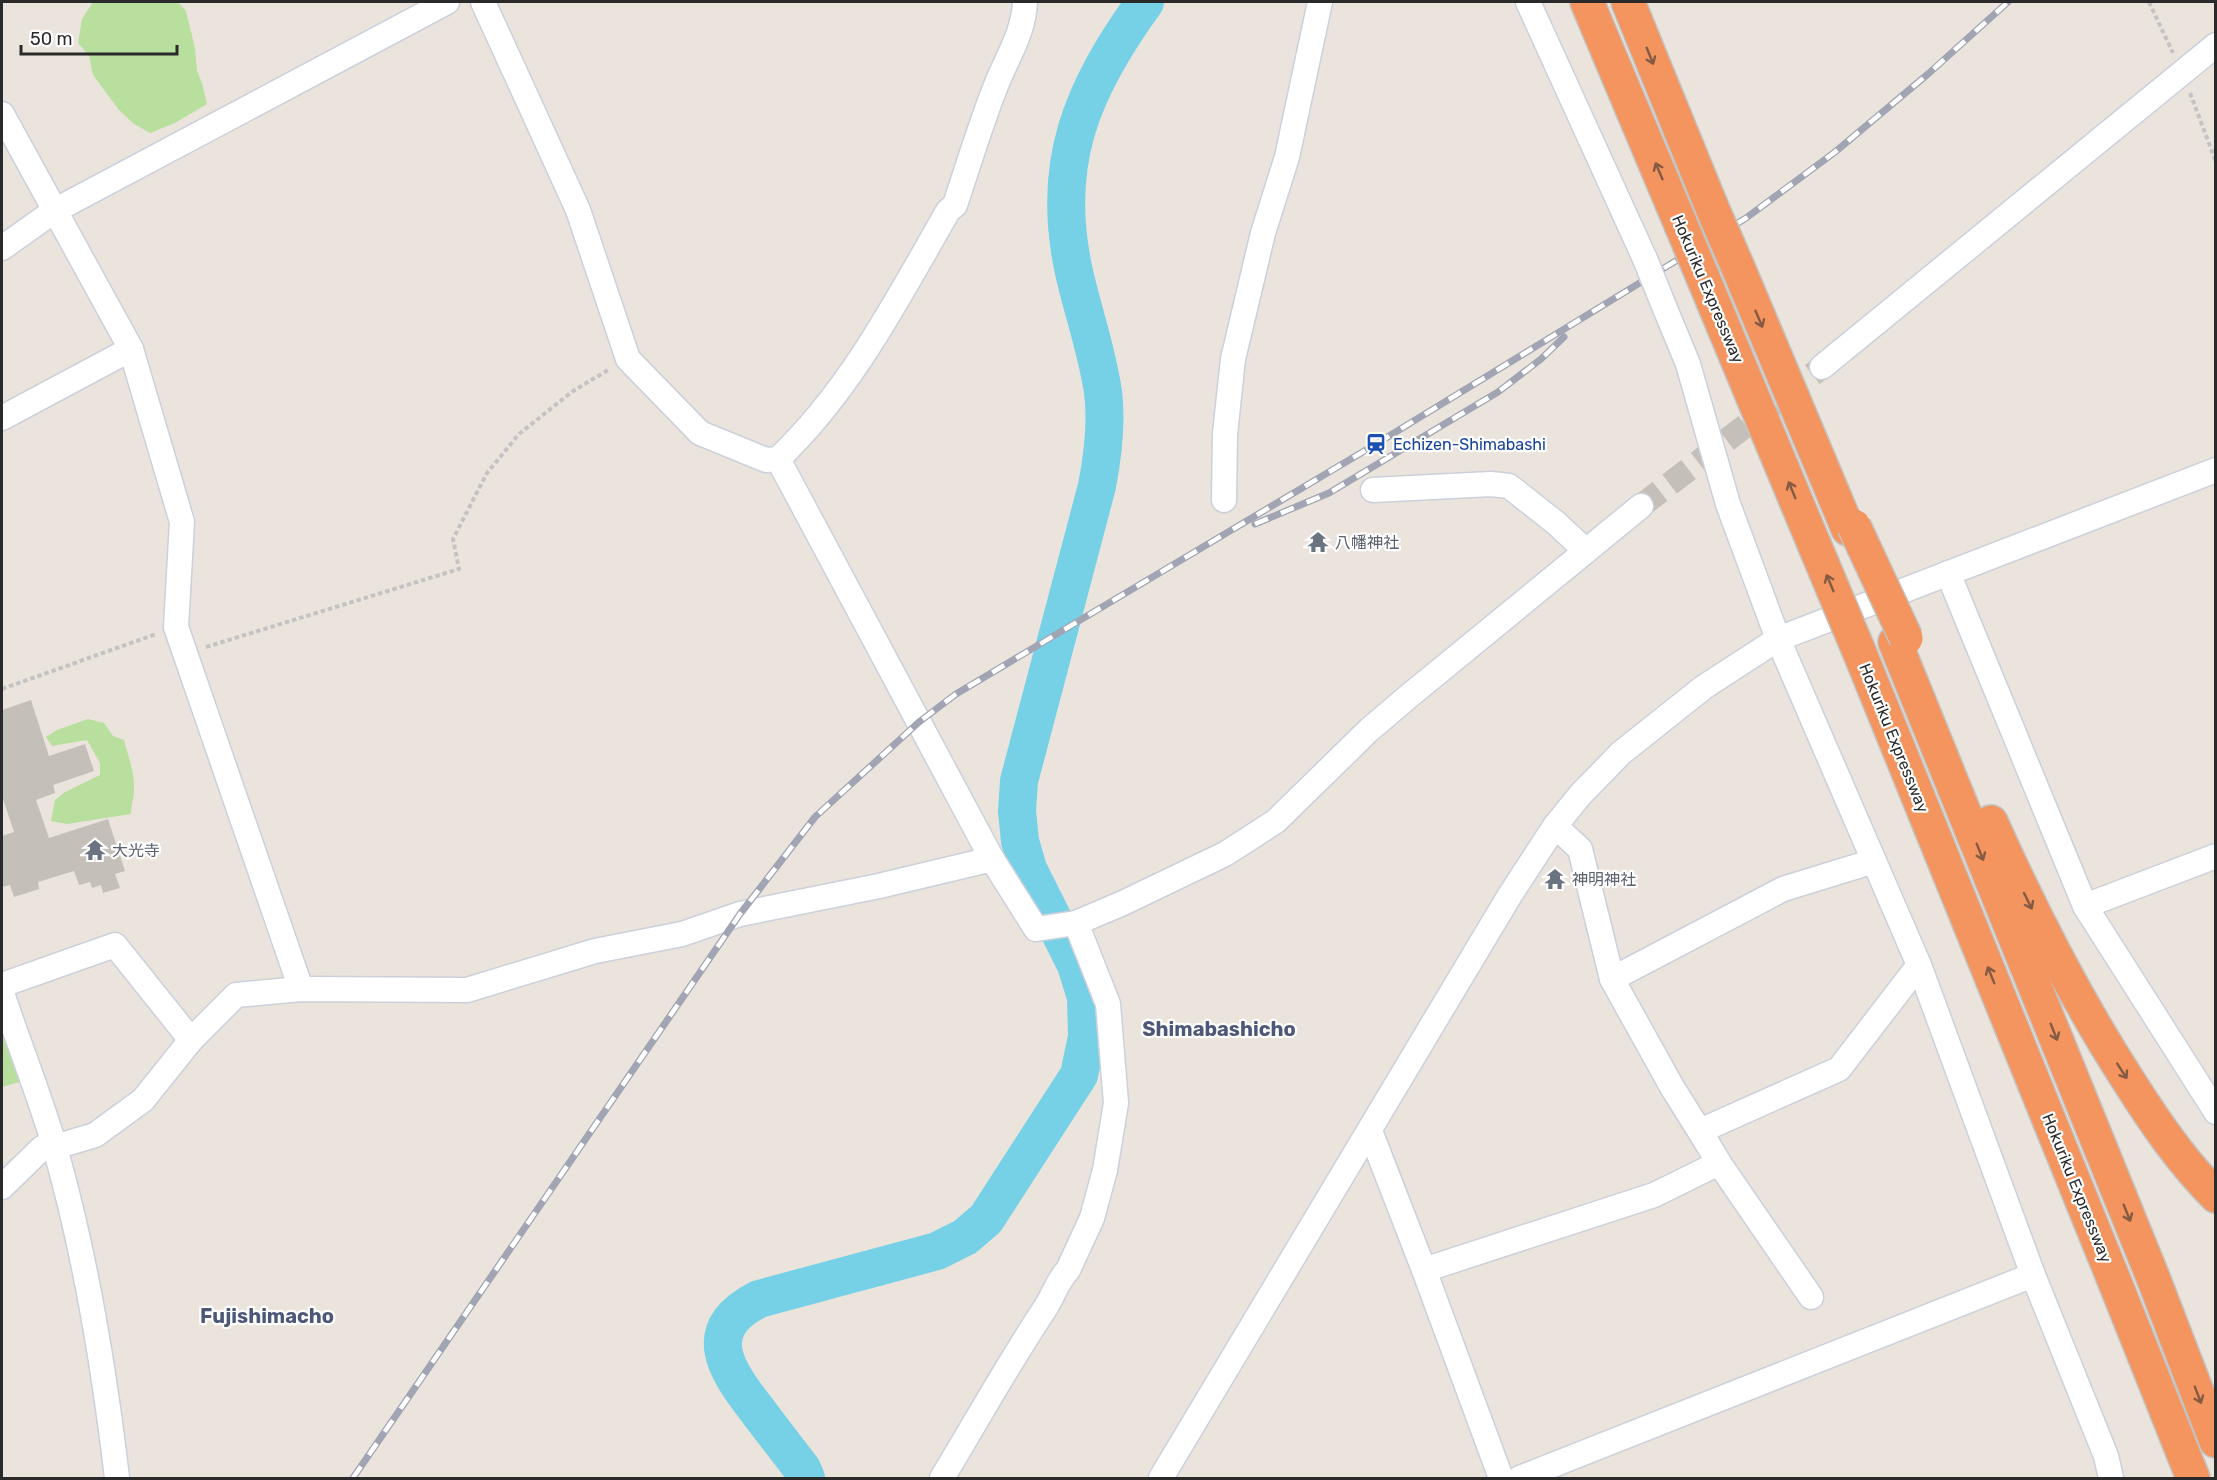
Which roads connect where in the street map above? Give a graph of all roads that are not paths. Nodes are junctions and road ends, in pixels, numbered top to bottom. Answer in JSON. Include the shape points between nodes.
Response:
{"nodes":[{"id":1,"x":447,"y":2,"type":"edge"},
{"id":2,"x":483,"y":2,"type":"edge"},
{"id":3,"x":1025,"y":2,"type":"edge"},
{"id":4,"x":1320,"y":2,"type":"edge"},
{"id":5,"x":1528,"y":2,"type":"edge"},
{"id":6,"x":1587,"y":2,"type":"edge"},
{"id":7,"x":1628,"y":2,"type":"edge"},
{"id":8,"x":2216,"y":45,"type":"edge"},
{"id":9,"x":2,"y":114,"type":"edge"},
{"id":10,"x":54,"y":211,"type":"junction"},
{"id":11,"x":2,"y":248,"type":"edge"},
{"id":12,"x":131,"y":349,"type":"junction"},
{"id":13,"x":1822,"y":367,"type":"tunnel mouth"},
{"id":14,"x":2,"y":418,"type":"edge"},
{"id":15,"x":778,"y":459,"type":"junction"},
{"id":16,"x":2216,"y":470,"type":"edge"},
{"id":17,"x":1373,"y":490,"type":"dead end"},
{"id":18,"x":1224,"y":500,"type":"dead end"},
{"id":19,"x":1641,"y":506,"type":"tunnel mouth"},
{"id":20,"x":1586,"y":551,"type":"junction"},
{"id":21,"x":1948,"y":573,"type":"junction"},
{"id":22,"x":1778,"y":639,"type":"junction"},
{"id":23,"x":1901,"y":640,"type":"junction"},
{"id":24,"x":1555,"y":826,"type":"junction"},
{"id":25,"x":2216,"y":856,"type":"edge"},
{"id":26,"x":992,"y":860,"type":"junction"},
{"id":27,"x":1874,"y":861,"type":"junction"},
{"id":28,"x":2085,"y":906,"type":"junction"},
{"id":29,"x":1063,"y":925,"type":"junction"},
{"id":30,"x":1919,"y":965,"type":"junction"},
{"id":31,"x":1612,"y":979,"type":"junction"},
{"id":32,"x":2,"y":985,"type":"edge"},
{"id":33,"x":301,"y":989,"type":"junction"},
{"id":34,"x":2,"y":993,"type":"edge"},
{"id":35,"x":191,"y":1040,"type":"junction"},
{"id":36,"x":2216,"y":1112,"type":"edge"},
{"id":37,"x":1370,"y":1131,"type":"junction"},
{"id":38,"x":1700,"y":1131,"type":"junction"},
{"id":39,"x":55,"y":1148,"type":"junction"},
{"id":40,"x":1719,"y":1163,"type":"junction"},
{"id":41,"x":2,"y":1187,"type":"edge"},
{"id":42,"x":2216,"y":1196,"type":"edge"},
{"id":43,"x":1424,"y":1270,"type":"junction"},
{"id":44,"x":2033,"y":1275,"type":"junction"},
{"id":45,"x":1811,"y":1297,"type":"dead end"},
{"id":46,"x":2216,"y":1441,"type":"edge"},
{"id":47,"x":2178,"y":1472,"type":"edge"},
{"id":48,"x":117,"y":1479,"type":"edge"},
{"id":49,"x":942,"y":1479,"type":"edge"},
{"id":50,"x":1161,"y":1479,"type":"edge"},
{"id":51,"x":1501,"y":1479,"type":"edge"},
{"id":52,"x":1520,"y":1479,"type":"edge"},
{"id":53,"x":2111,"y":1479,"type":"edge"}],
"edges":[{"from":1,"to":10,"type":"street"},
{"from":2,"to":15,"type":"street","via":[[578,210],[628,359],[700,433],[766,460]]},
{"from":3,"to":15,"type":"street","via":[[1017,39],[955,205],[864,356],[797,442]]},
{"from":4,"to":18,"type":"street","via":[[1287,157],[1263,233],[1233,359]]},
{"from":5,"to":22,"type":"street","bridge":true,"via":[[1645,258],[1688,364],[1728,504]]},
{"from":47,"to":6,"type":"highway","name":"Hokuriku Expressway","one_way":true,"bridge":true,"via":[[2029,1068]]},
{"from":7,"to":23,"type":"highway","one_way":true,"bridge":true,"via":[[1802,418]]},
{"from":8,"to":13,"type":"street"},
{"from":9,"to":10,"type":"street"},
{"from":10,"to":11,"type":"street"},
{"from":10,"to":12,"type":"street"},
{"from":12,"to":14,"type":"street"},
{"from":12,"to":33,"type":"street","via":[[182,522],[176,627]]},
{"from":15,"to":26,"type":"street"},
{"from":16,"to":21,"type":"street"},
{"from":17,"to":20,"type":"street","via":[[1509,486]]},
{"from":19,"to":20,"type":"street"},
{"from":20,"to":29,"type":"street","via":[[1401,702],[1276,821],[1225,854]]},
{"from":21,"to":22,"type":"street"},
{"from":21,"to":28,"type":"street"},
{"from":22,"to":24,"type":"street","via":[[1704,687],[1621,753]]},
{"from":22,"to":27,"type":"street"},
{"from":23,"to":42,"type":"highway","one_way":true,"via":[[2056,958],[2158,1127],[2190,1170]]},
{"from":23,"to":46,"type":"highway","one_way":true},
{"from":24,"to":31,"type":"street","via":[[1580,849]]},
{"from":24,"to":37,"type":"street"},
{"from":25,"to":28,"type":"street"},
{"from":26,"to":29,"type":"street","via":[[1036,929]]},
{"from":26,"to":33,"type":"street","via":[[740,914],[682,934],[595,951],[466,990]]},
{"from":27,"to":30,"type":"street"},
{"from":27,"to":31,"type":"street","via":[[1783,889]]},
{"from":28,"to":36,"type":"street"},
{"from":29,"to":49,"type":"street","via":[[1108,1004],[1116,1103],[1105,1170],[1092,1218],[1068,1270]]},
{"from":30,"to":38,"type":"street","via":[[1839,1069]]},
{"from":30,"to":44,"type":"street"},
{"from":31,"to":38,"type":"street"},
{"from":32,"to":35,"type":"street","via":[[115,945]]},
{"from":33,"to":35,"type":"street","via":[[236,994]]},
{"from":34,"to":39,"type":"street"},
{"from":35,"to":39,"type":"street","via":[[143,1100],[95,1135]]},
{"from":37,"to":43,"type":"street"},
{"from":37,"to":50,"type":"street"},
{"from":38,"to":40,"type":"street"},
{"from":39,"to":41,"type":"street","via":[[42,1148]]},
{"from":39,"to":48,"type":"street","via":[[87,1280],[108,1396]]},
{"from":40,"to":43,"type":"street","via":[[1654,1195]]},
{"from":40,"to":45,"type":"street"},
{"from":43,"to":51,"type":"street"},
{"from":44,"to":52,"type":"street"},
{"from":44,"to":53,"type":"street","via":[[2106,1456]]}]}
